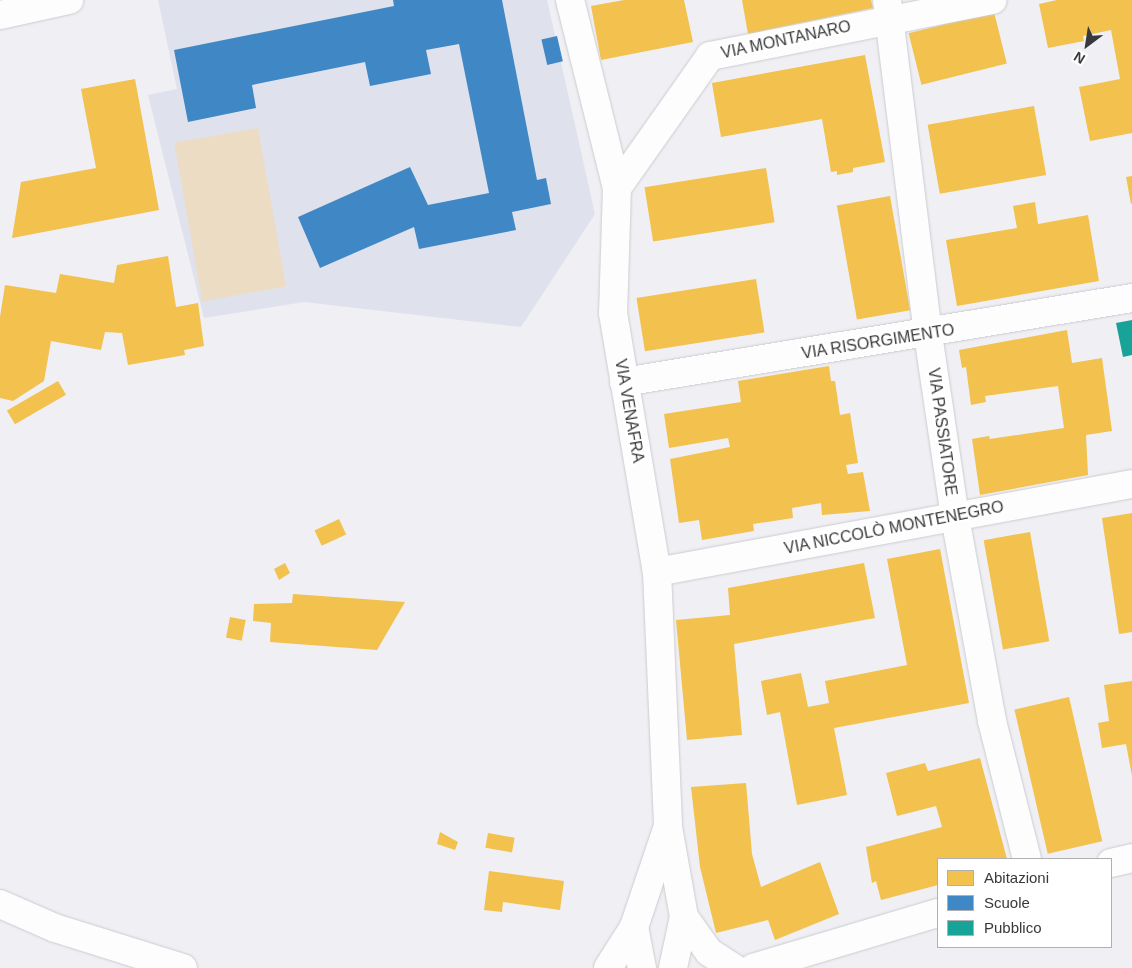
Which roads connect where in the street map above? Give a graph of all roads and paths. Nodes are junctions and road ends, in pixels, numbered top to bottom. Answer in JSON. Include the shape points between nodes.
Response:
{"nodes":[{"id":1,"x":2,"y":0,"type":"edge"},
{"id":2,"x":69,"y":0,"type":"edge"},
{"id":3,"x":570,"y":0,"type":"edge"},
{"id":4,"x":992,"y":0,"type":"edge"},
{"id":5,"x":888,"y":9,"type":"edge"},
{"id":6,"x":0,"y":11,"type":"edge"},
{"id":7,"x":0,"y":15,"type":"edge"},
{"id":8,"x":617,"y":188,"type":"junction"},
{"id":9,"x":1132,"y":298,"type":"edge"},
{"id":10,"x":928,"y":334,"type":"junction"},
{"id":11,"x":624,"y":382,"type":"junction"},
{"id":12,"x":1132,"y":484,"type":"edge"},
{"id":13,"x":955,"y":517,"type":"junction"},
{"id":14,"x":657,"y":572,"type":"junction"},
{"id":15,"x":668,"y":827,"type":"junction"},
{"id":16,"x":1027,"y":858,"type":"edge"},
{"id":17,"x":1132,"y":858,"type":"edge"},
{"id":18,"x":1112,"y":863,"type":"edge"},
{"id":19,"x":0,"y":904,"type":"edge"},
{"id":20,"x":937,"y":912,"type":"edge"},
{"id":21,"x":684,"y":918,"type":"junction"},
{"id":22,"x":634,"y":927,"type":"junction"},
{"id":23,"x":183,"y":968,"type":"edge"},
{"id":24,"x":608,"y":968,"type":"edge"},
{"id":25,"x":642,"y":968,"type":"edge"},
{"id":26,"x":674,"y":968,"type":"edge"},
{"id":27,"x":734,"y":968,"type":"edge"},
{"id":28,"x":753,"y":968,"type":"edge"}],
"edges":[{"from":1,"to":6,"type":"street"},
{"from":2,"to":7,"type":"street"},
{"from":3,"to":8,"type":"street","name":"VIA VENAFRA"},
{"from":4,"to":5,"type":"street","name":"VIA MONTANARO"},
{"from":5,"to":8,"type":"street","name":"VIA MONTANARO","via":[[710,56]]},
{"from":5,"to":10,"type":"street","name":"VIA PASSIATORE"},
{"from":8,"to":11,"type":"street","name":"VIA VENAFRA","via":[[613,313]]},
{"from":9,"to":10,"type":"street","name":"VIA RISORGIMENTO"},
{"from":10,"to":11,"type":"street","name":"VIA RISORGIMENTO"},
{"from":10,"to":13,"type":"street","name":"VIA PASSIATORE"},
{"from":11,"to":14,"type":"street","name":"VIA VENAFRA"},
{"from":12,"to":13,"type":"street","name":"VIA NICCOLÒ MONTENEGRO"},
{"from":13,"to":14,"type":"street","name":"VIA NICCOLÒ MONTENEGRO"},
{"from":13,"to":16,"type":"street","name":"VIA PASSIATORE","via":[[992,721]]},
{"from":14,"to":15,"type":"street","name":"VIA VENAFRA"},
{"from":15,"to":21,"type":"street","name":"VIA VENAFRA"},
{"from":15,"to":22,"type":"street","name":"VIA VENAFRA"},
{"from":17,"to":18,"type":"street"},
{"from":19,"to":23,"type":"street","via":[[55,928]]},
{"from":20,"to":28,"type":"street"},
{"from":21,"to":26,"type":"street","name":"VIA VENAFRA"},
{"from":21,"to":27,"type":"street","name":"VIA VENAFRA","via":[[709,952]]},
{"from":22,"to":24,"type":"street","name":"VIA VENAFRA"},
{"from":22,"to":25,"type":"street","name":"VIA VENAFRA"}]}
